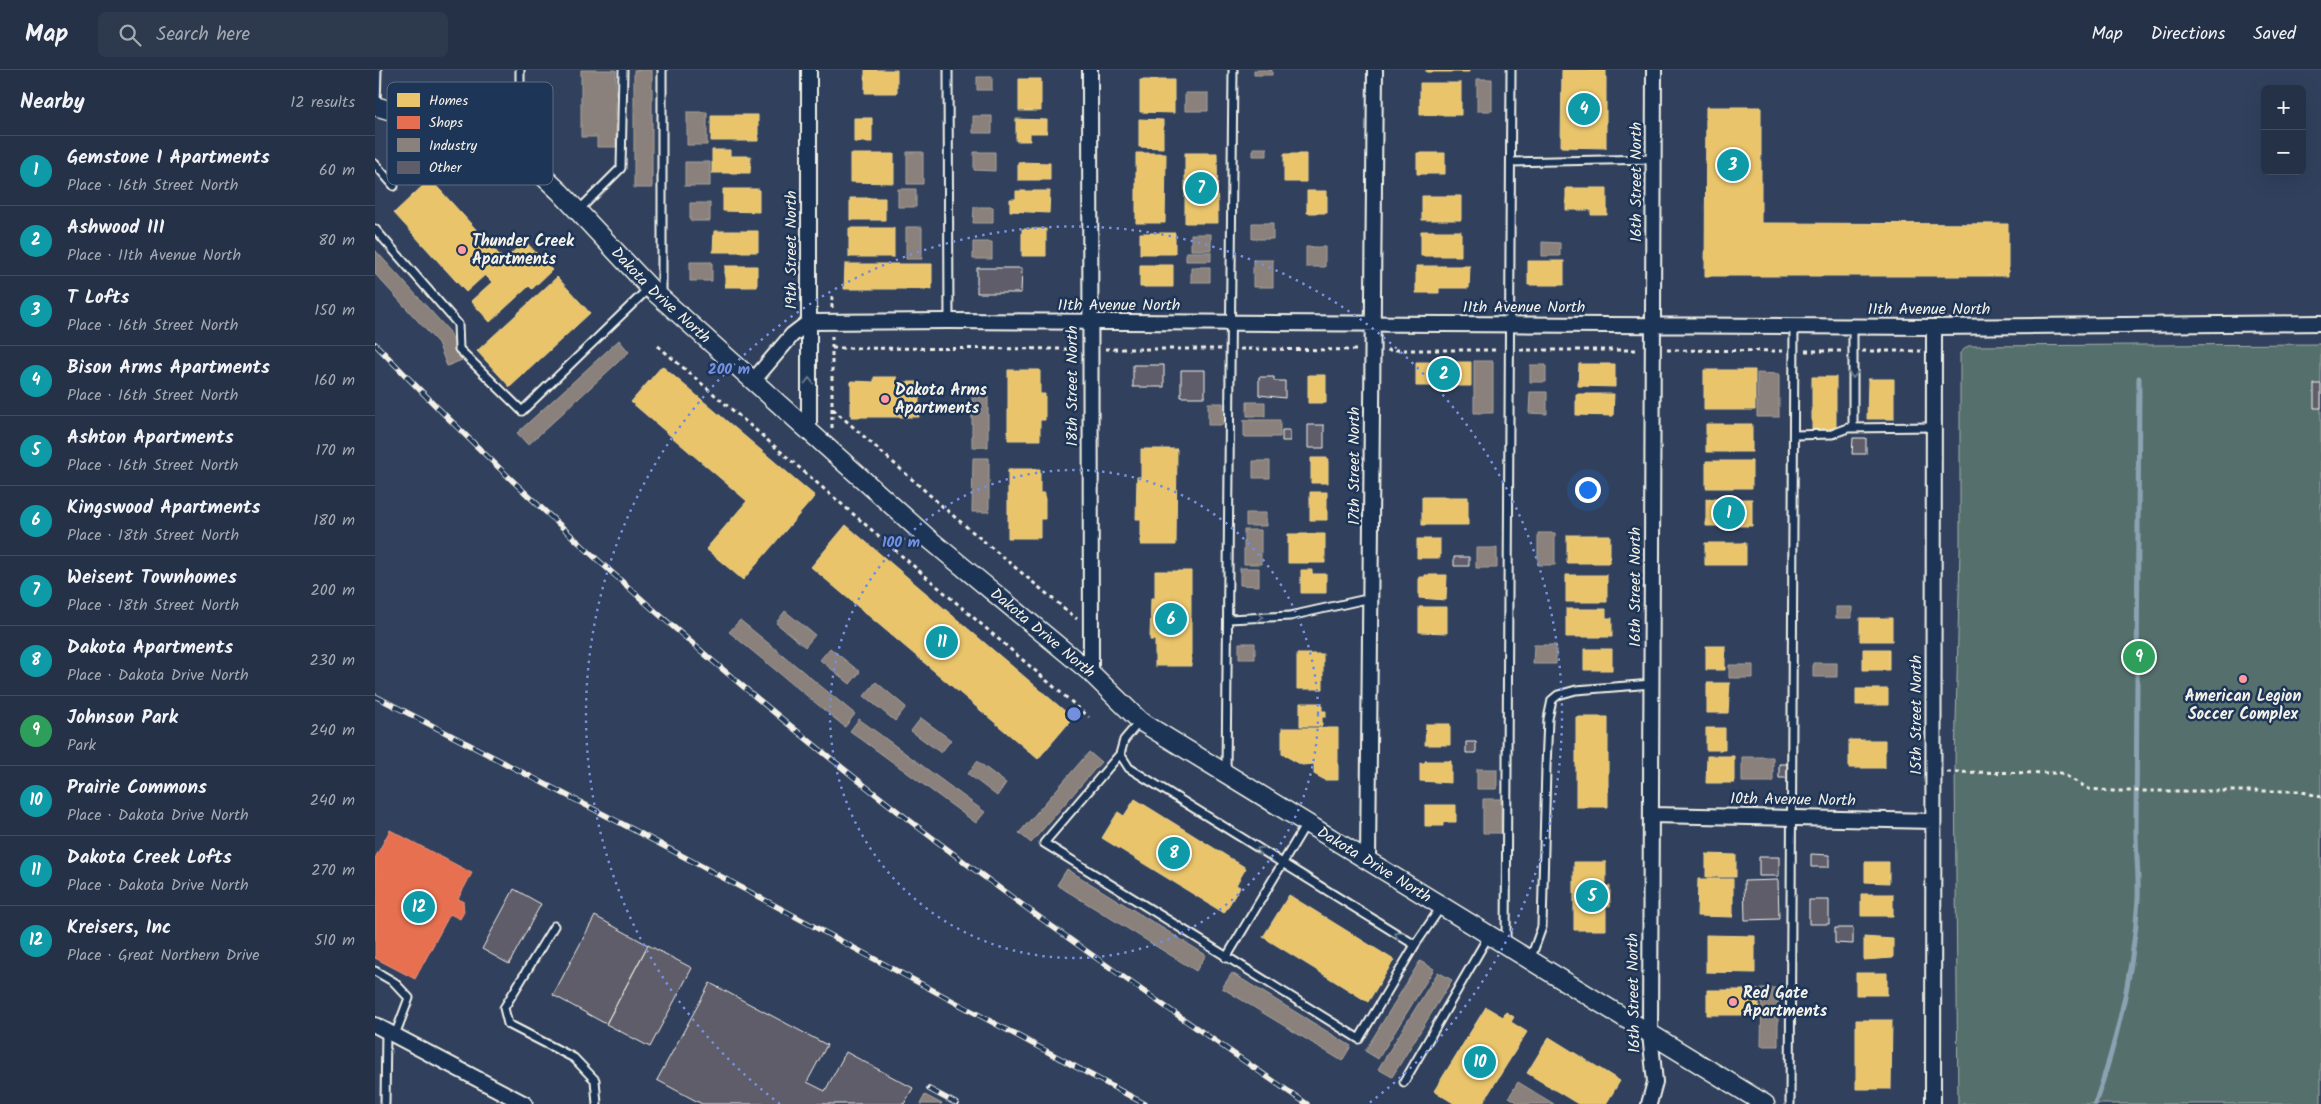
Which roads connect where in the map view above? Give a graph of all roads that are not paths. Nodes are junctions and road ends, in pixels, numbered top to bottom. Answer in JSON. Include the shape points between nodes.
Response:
{"nodes":[{"id":1,"x":377,"y":70,"type":"edge"},
{"id":2,"x":623,"y":70,"type":"edge"},
{"id":3,"x":662,"y":70,"type":"edge"},
{"id":4,"x":809,"y":70,"type":"edge"},
{"id":5,"x":948,"y":70,"type":"edge"},
{"id":6,"x":1090,"y":70,"type":"edge"},
{"id":7,"x":1233,"y":70,"type":"edge"},
{"id":8,"x":1375,"y":70,"type":"edge"},
{"id":9,"x":1511,"y":70,"type":"edge"},
{"id":10,"x":1654,"y":70,"type":"edge"},
{"id":11,"x":376,"y":106,"type":"edge"},
{"id":12,"x":1654,"y":159,"type":"junction"},
{"id":13,"x":1511,"y":162,"type":"junction"},
{"id":14,"x":375,"y":164,"type":"edge"},
{"id":15,"x":387,"y":178,"type":"edge"},
{"id":16,"x":551,"y":185,"type":"edge"},
{"id":17,"x":577,"y":211,"type":"junction"},
{"id":18,"x":375,"y":228,"type":"edge"},
{"id":19,"x":656,"y":293,"type":"junction"},
{"id":20,"x":949,"y":321,"type":"junction"},
{"id":21,"x":809,"y":322,"type":"junction"},
{"id":22,"x":1089,"y":323,"type":"junction"},
{"id":23,"x":1231,"y":323,"type":"junction"},
{"id":24,"x":1373,"y":323,"type":"junction"},
{"id":25,"x":2321,"y":323,"type":"edge"},
{"id":26,"x":1510,"y":324,"type":"junction"},
{"id":27,"x":1653,"y":325,"type":"junction"},
{"id":28,"x":1794,"y":325,"type":"junction"},
{"id":29,"x":1853,"y":326,"type":"junction"},
{"id":30,"x":1934,"y":327,"type":"junction"},
{"id":31,"x":753,"y":381,"type":"junction"},
{"id":32,"x":1934,"y":427,"type":"junction"},
{"id":33,"x":1853,"y":428,"type":"junction"},
{"id":34,"x":809,"y":430,"type":"junction"},
{"id":35,"x":1794,"y":435,"type":"junction"},
{"id":36,"x":1371,"y":598,"type":"junction"},
{"id":37,"x":1229,"y":619,"type":"junction"},
{"id":38,"x":1091,"y":672,"type":"junction"},
{"id":39,"x":1652,"y":684,"type":"junction"},
{"id":40,"x":1140,"y":721,"type":"junction"},
{"id":41,"x":1120,"y":754,"type":"junction"},
{"id":42,"x":1227,"y":775,"type":"junction"},
{"id":43,"x":1651,"y":815,"type":"junction"},
{"id":44,"x":1792,"y":818,"type":"junction"},
{"id":45,"x":1933,"y":821,"type":"junction"},
{"id":46,"x":1307,"y":824,"type":"junction"},
{"id":47,"x":1368,"y":862,"type":"junction"},
{"id":48,"x":1283,"y":864,"type":"junction"},
{"id":49,"x":1441,"y":906,"type":"junction"},
{"id":50,"x":555,"y":926,"type":"dead end"},
{"id":51,"x":1489,"y":935,"type":"junction"},
{"id":52,"x":1415,"y":945,"type":"junction"},
{"id":53,"x":1506,"y":946,"type":"junction"},
{"id":54,"x":1226,"y":958,"type":"junction"},
{"id":55,"x":1530,"y":960,"type":"junction"},
{"id":56,"x":375,"y":971,"type":"edge"},
{"id":57,"x":385,"y":1030,"type":"edge"},
{"id":58,"x":1650,"y":1034,"type":"junction"},
{"id":59,"x":1404,"y":1082,"type":"dead end"},
{"id":60,"x":385,"y":1104,"type":"edge"},
{"id":61,"x":525,"y":1104,"type":"edge"},
{"id":62,"x":597,"y":1104,"type":"edge"},
{"id":63,"x":1649,"y":1104,"type":"edge"},
{"id":64,"x":1765,"y":1104,"type":"edge"},
{"id":65,"x":1790,"y":1104,"type":"edge"},
{"id":66,"x":1933,"y":1104,"type":"edge"}],
"edges":[{"from":1,"to":11,"type":"lane"},
{"from":2,"to":17,"type":"lane","via":[[621,168]]},
{"from":3,"to":19,"type":"lane"},
{"from":4,"to":21,"type":"street","name":"19th Street North"},
{"from":5,"to":20,"type":"lane"},
{"from":6,"to":22,"type":"street","name":"18th Street North"},
{"from":7,"to":23,"type":"lane"},
{"from":8,"to":24,"type":"street","name":"17th Street North"},
{"from":9,"to":13,"type":"lane"},
{"from":10,"to":12,"type":"street","name":"16th Street North"},
{"from":12,"to":13,"type":"lane"},
{"from":12,"to":27,"type":"street","name":"16th Street North"},
{"from":13,"to":26,"type":"lane"},
{"from":14,"to":15,"type":"lane"},
{"from":16,"to":17,"type":"street","name":"Dakota Drive North"},
{"from":17,"to":19,"type":"street","name":"Dakota Drive North"},
{"from":18,"to":19,"type":"lane","via":[[458,324],[459,349],[521,411]]},
{"from":19,"to":31,"type":"street","name":"Dakota Drive North"},
{"from":20,"to":21,"type":"street","name":"11th Avenue North"},
{"from":20,"to":22,"type":"street","name":"11th Avenue North"},
{"from":21,"to":31,"type":"street","via":[[792,335]]},
{"from":34,"to":21,"type":"street","name":"19th Street North","one_way":true},
{"from":22,"to":23,"type":"street","name":"11th Avenue North"},
{"from":22,"to":38,"type":"street","name":"18th Street North"},
{"from":23,"to":24,"type":"street","name":"11th Avenue North"},
{"from":23,"to":37,"type":"lane"},
{"from":24,"to":26,"type":"street","name":"11th Avenue North"},
{"from":24,"to":36,"type":"street","name":"17th Street North"},
{"from":25,"to":30,"type":"street","name":"11th Avenue North"},
{"from":26,"to":27,"type":"street","name":"11th Avenue North"},
{"from":26,"to":53,"type":"lane"},
{"from":27,"to":28,"type":"street","name":"11th Avenue North"},
{"from":27,"to":39,"type":"street","name":"16th Street North"},
{"from":28,"to":29,"type":"street","name":"11th Avenue North"},
{"from":28,"to":35,"type":"lane"},
{"from":29,"to":30,"type":"street","name":"11th Avenue North"},
{"from":29,"to":33,"type":"lane","one_way":true},
{"from":30,"to":32,"type":"street","name":"15th Street North"},
{"from":31,"to":34,"type":"street","name":"Dakota Drive North"},
{"from":32,"to":33,"type":"lane"},
{"from":32,"to":45,"type":"street","name":"15th Street North"},
{"from":33,"to":35,"type":"lane","via":[[1832,434]]},
{"from":34,"to":38,"type":"street","name":"Dakota Drive North","via":[[946,554]]},
{"from":35,"to":44,"type":"lane"},
{"from":37,"to":36,"type":"lane","one_way":true,"via":[[1291,616]]},
{"from":36,"to":47,"type":"street","name":"17th Street North"},
{"from":37,"to":42,"type":"lane"},
{"from":38,"to":40,"type":"street","name":"Dakota Drive North"},
{"from":39,"to":43,"type":"street","name":"16th Street North"},
{"from":39,"to":55,"type":"lane","via":[[1576,690],[1552,700],[1545,767],[1542,927]]},
{"from":40,"to":41,"type":"lane","via":[[1124,740]]},
{"from":40,"to":42,"type":"street","name":"Dakota Drive North"},
{"from":48,"to":41,"type":"lane","one_way":true,"via":[[1129,768]]},
{"from":41,"to":54,"type":"lane","via":[[1044,843]]},
{"from":42,"to":46,"type":"street","name":"Dakota Drive North"},
{"from":43,"to":44,"type":"street","name":"10th Avenue North"},
{"from":43,"to":58,"type":"street","name":"16th Street North"},
{"from":44,"to":45,"type":"street","name":"10th Avenue North"},
{"from":44,"to":65,"type":"lane"},
{"from":45,"to":66,"type":"street","name":"15th Street North"},
{"from":46,"to":47,"type":"street","name":"Dakota Drive North"},
{"from":46,"to":48,"type":"lane"},
{"from":47,"to":49,"type":"street","name":"Dakota Drive North"},
{"from":52,"to":48,"type":"lane","one_way":true},
{"from":48,"to":54,"type":"lane"},
{"from":49,"to":51,"type":"street","name":"Dakota Drive North"},
{"from":49,"to":52,"type":"lane"},
{"from":50,"to":62,"type":"lane","via":[[504,1008],[508,1024],[574,1058],[595,1080]]},
{"from":51,"to":53,"type":"street","name":"Dakota Drive North"},
{"from":51,"to":59,"type":"lane"},
{"from":52,"to":54,"type":"lane","via":[[1359,1039]]},
{"from":53,"to":55,"type":"street","name":"Dakota Drive North"},
{"from":55,"to":58,"type":"street","name":"Dakota Drive North"},
{"from":56,"to":57,"type":"lane","via":[[394,982],[409,998]]},
{"from":57,"to":60,"type":"lane"},
{"from":57,"to":61,"type":"street"},
{"from":58,"to":63,"type":"street","name":"16th Street North","via":[[1655,1082]]},
{"from":58,"to":64,"type":"street","name":"Dakota Drive North"}]}
